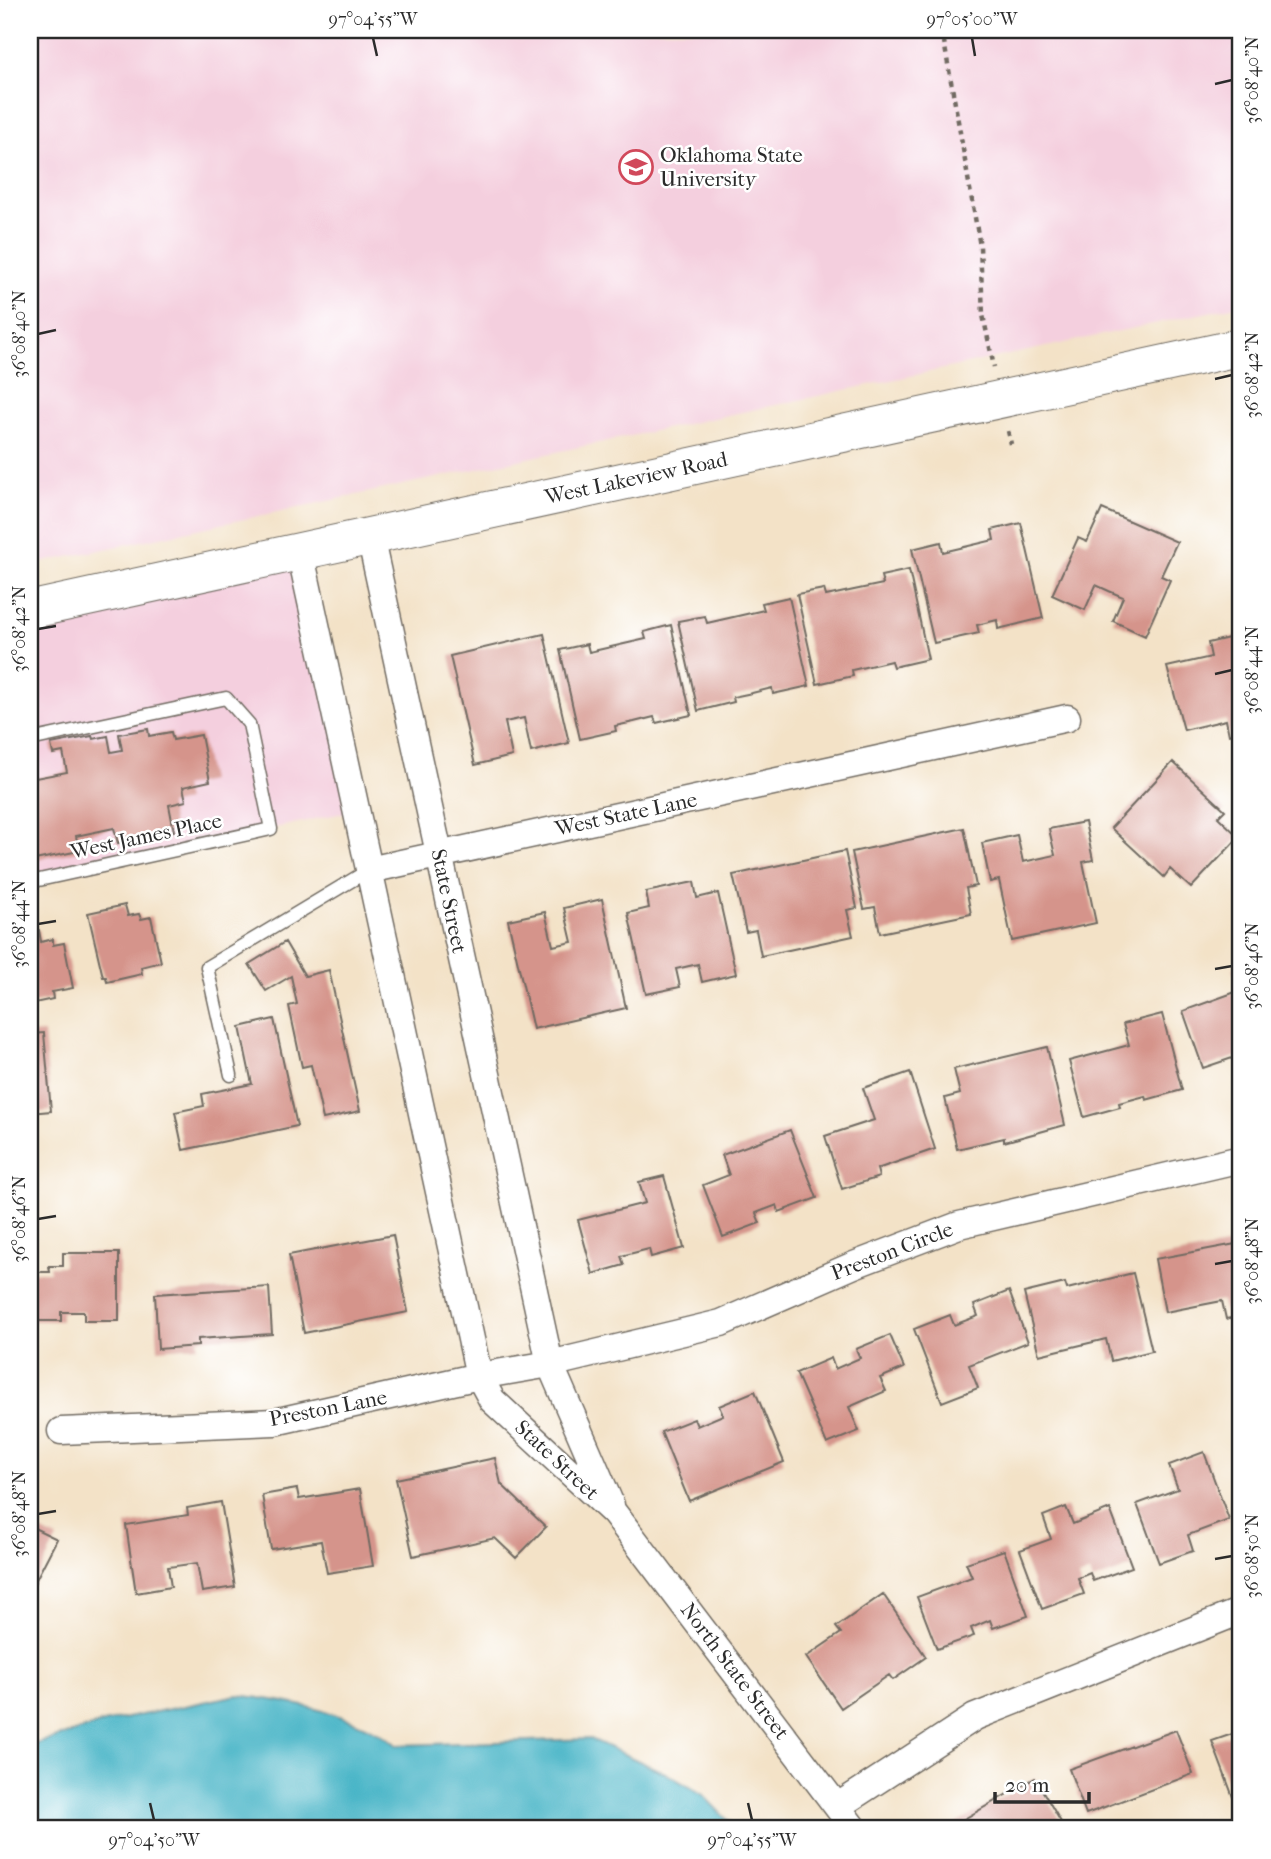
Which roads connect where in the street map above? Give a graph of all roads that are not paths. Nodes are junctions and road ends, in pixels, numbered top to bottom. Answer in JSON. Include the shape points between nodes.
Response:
{"nodes":[{"id":1,"x":1241,"y":347,"type":"edge"},
{"id":2,"x":370,"y":536,"type":"junction"},
{"id":3,"x":300,"y":551,"type":"junction"},
{"id":4,"x":30,"y":610,"type":"edge"},
{"id":5,"x":1067,"y":718,"type":"dead end"},
{"id":6,"x":30,"y":740,"type":"edge"},
{"id":7,"x":439,"y":855,"type":"junction"},
{"id":8,"x":369,"y":870,"type":"junction"},
{"id":9,"x":30,"y":882,"type":"edge"},
{"id":10,"x":231,"y":1075,"type":"dead end"},
{"id":11,"x":1241,"y":1159,"type":"edge"},
{"id":12,"x":550,"y":1364,"type":"junction"},
{"id":13,"x":479,"y":1376,"type":"junction"},
{"id":14,"x":61,"y":1431,"type":"dead end"},
{"id":15,"x":614,"y":1513,"type":"junction"},
{"id":16,"x":1241,"y":1611,"type":"edge"},
{"id":17,"x":838,"y":1806,"type":"junction"},
{"id":18,"x":854,"y":1829,"type":"edge"}],
"edges":[{"from":1,"to":2,"type":"main road","name":"West Lakeview Road"},
{"from":2,"to":3,"type":"main road","name":"West Lakeview Road"},
{"from":2,"to":7,"type":"street","name":"State Street"},
{"from":3,"to":4,"type":"main road","name":"West Lakeview Road"},
{"from":3,"to":8,"type":"street","name":"State Street"},
{"from":5,"to":7,"type":"street","name":"West State Lane"},
{"from":6,"to":9,"type":"lane","name":"West James Place","via":[[226,698],[249,724],[271,829]]},
{"from":7,"to":8,"type":"street","name":"West State Lane"},
{"from":7,"to":12,"type":"street","name":"State Street"},
{"from":8,"to":10,"type":"lane","name":"West State Lane","via":[[207,967]]},
{"from":8,"to":13,"type":"street","name":"State Street"},
{"from":11,"to":12,"type":"street","name":"Preston Circle","via":[[959,1225],[722,1323]]},
{"from":12,"to":13,"type":"street","name":"Preston Lane"},
{"from":12,"to":15,"type":"street","name":"State Street"},
{"from":13,"to":14,"type":"street","name":"Preston Lane","via":[[274,1422]]},
{"from":13,"to":15,"type":"street","name":"State Street","via":[[492,1400]]},
{"from":15,"to":17,"type":"street","name":"North State Street"},
{"from":16,"to":17,"type":"street","via":[[975,1717]]},
{"from":17,"to":18,"type":"street","name":"North State Street"}]}
